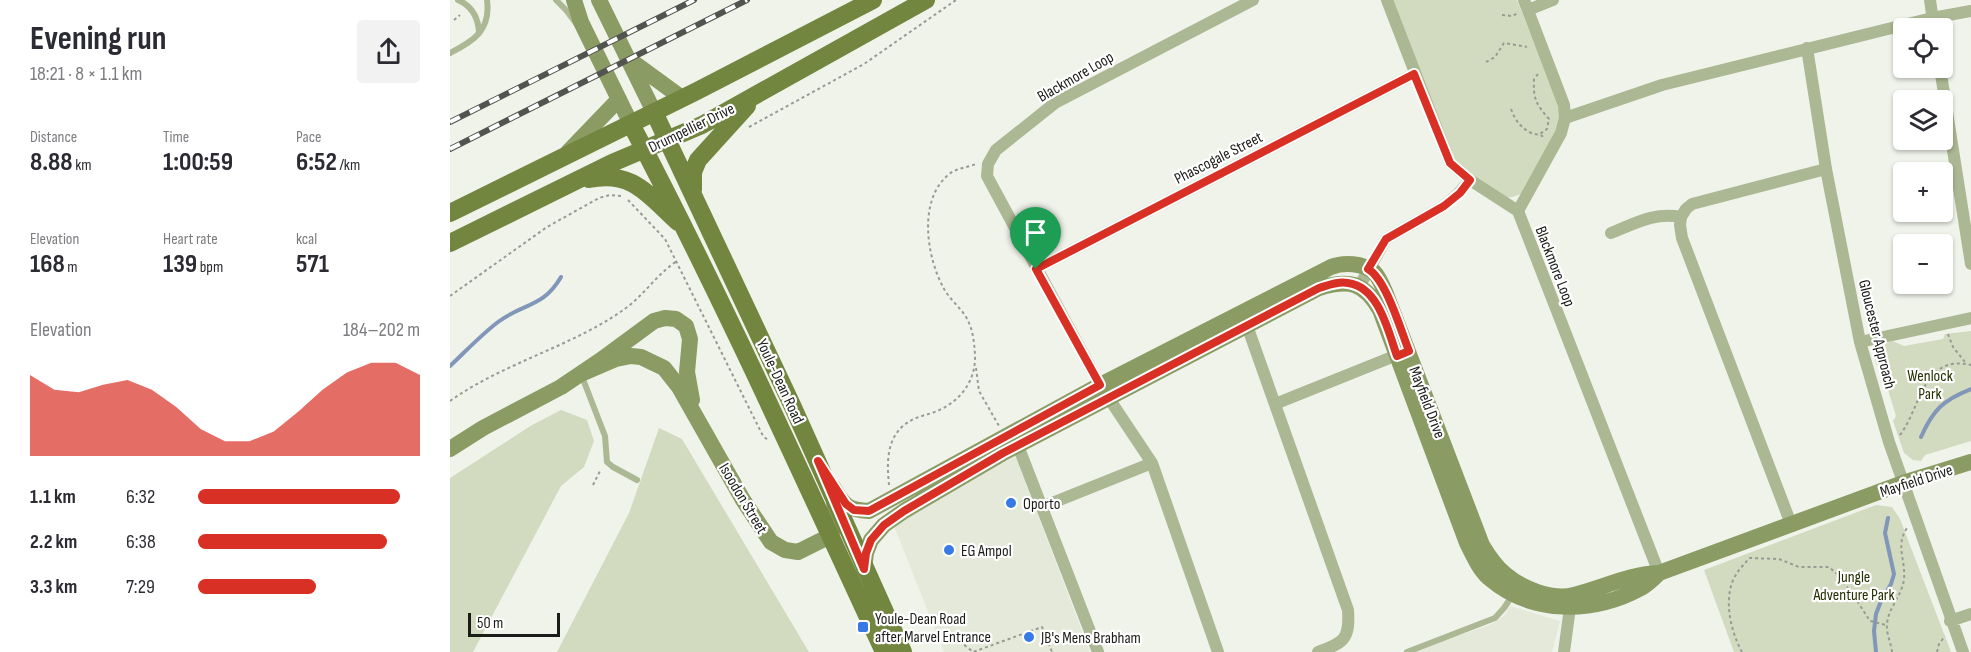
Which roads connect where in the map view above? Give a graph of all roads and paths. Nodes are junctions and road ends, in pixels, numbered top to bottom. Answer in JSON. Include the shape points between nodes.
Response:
{"nodes":[{"id":1,"x":458,"y":0,"type":"edge"},
{"id":2,"x":487,"y":0,"type":"edge"},
{"id":3,"x":556,"y":0,"type":"edge"},
{"id":4,"x":574,"y":0,"type":"edge"},
{"id":5,"x":599,"y":0,"type":"edge"},
{"id":6,"x":873,"y":0,"type":"edge"},
{"id":7,"x":926,"y":0,"type":"edge"},
{"id":8,"x":1253,"y":0,"type":"edge"},
{"id":9,"x":1387,"y":0,"type":"edge"},
{"id":10,"x":1553,"y":0,"type":"edge"},
{"id":11,"x":1930,"y":0,"type":"edge"},
{"id":12,"x":1523,"y":8,"type":"edge"},
{"id":13,"x":1971,"y":11,"type":"edge"},
{"id":14,"x":460,"y":15,"type":"dead end"},
{"id":15,"x":1502,"y":15,"type":"dead end"},
{"id":16,"x":1932,"y":18,"type":"edge"},
{"id":17,"x":1949,"y":18,"type":"edge"},
{"id":18,"x":454,"y":20,"type":"dead end"},
{"id":19,"x":1893,"y":31,"type":"edge"},
{"id":20,"x":479,"y":33,"type":"junction"},
{"id":21,"x":1527,"y":46,"type":"dead end"},
{"id":22,"x":1807,"y":48,"type":"junction"},
{"id":23,"x":450,"y":53,"type":"edge"},
{"id":24,"x":629,"y":60,"type":"junction"},
{"id":25,"x":1486,"y":62,"type":"dead end"},
{"id":26,"x":1414,"y":74,"type":"junction"},
{"id":27,"x":1538,"y":74,"type":"dead end"},
{"id":28,"x":1942,"y":78,"type":"edge"},
{"id":29,"x":609,"y":79,"type":"junction"},
{"id":30,"x":761,"y":92,"type":"junction"},
{"id":31,"x":682,"y":98,"type":"junction"},
{"id":32,"x":619,"y":99,"type":"junction"},
{"id":33,"x":1511,"y":109,"type":"dead end"},
{"id":34,"x":654,"y":112,"type":"junction"},
{"id":35,"x":1565,"y":118,"type":"junction"},
{"id":36,"x":631,"y":124,"type":"junction"},
{"id":37,"x":1540,"y":134,"type":"junction"},
{"id":38,"x":668,"y":140,"type":"junction"},
{"id":39,"x":1548,"y":140,"type":"dead end"},
{"id":40,"x":645,"y":150,"type":"junction"},
{"id":41,"x":563,"y":157,"type":"junction"},
{"id":42,"x":982,"y":162,"type":"dead end"},
{"id":43,"x":1826,"y":169,"type":"junction"},
{"id":44,"x":1470,"y":180,"type":"junction"},
{"id":45,"x":571,"y":183,"type":"junction"},
{"id":46,"x":694,"y":198,"type":"junction"},
{"id":47,"x":628,"y":200,"type":"dead end"},
{"id":48,"x":1518,"y":212,"type":"junction"},
{"id":49,"x":450,"y":213,"type":"edge"},
{"id":50,"x":1681,"y":217,"type":"junction"},
{"id":51,"x":686,"y":229,"type":"junction"},
{"id":52,"x":1611,"y":233,"type":"dead end"},
{"id":53,"x":450,"y":243,"type":"edge"},
{"id":54,"x":677,"y":261,"type":"junction"},
{"id":55,"x":1971,"y":264,"type":"edge"},
{"id":56,"x":1036,"y":269,"type":"junction"},
{"id":57,"x":1368,"y":269,"type":"junction"},
{"id":58,"x":1359,"y":287,"type":"junction"},
{"id":59,"x":1971,"y":318,"type":"edge"},
{"id":60,"x":1245,"y":319,"type":"junction"},
{"id":61,"x":1948,"y":331,"type":"dead end"},
{"id":62,"x":1860,"y":342,"type":"junction"},
{"id":63,"x":1403,"y":353,"type":"junction"},
{"id":64,"x":975,"y":362,"type":"junction"},
{"id":65,"x":1966,"y":364,"type":"junction"},
{"id":66,"x":1971,"y":365,"type":"edge"},
{"id":67,"x":581,"y":374,"type":"junction"},
{"id":68,"x":1104,"y":392,"type":"junction"},
{"id":69,"x":450,"y":401,"type":"edge"},
{"id":70,"x":1275,"y":404,"type":"junction"},
{"id":71,"x":703,"y":429,"type":"junction"},
{"id":72,"x":1010,"y":435,"type":"junction"},
{"id":73,"x":1897,"y":440,"type":"dead end"},
{"id":74,"x":770,"y":442,"type":"dead end"},
{"id":75,"x":450,"y":449,"type":"edge"},
{"id":76,"x":818,"y":461,"type":"junction"},
{"id":77,"x":607,"y":462,"type":"junction"},
{"id":78,"x":1971,"y":462,"type":"edge"},
{"id":79,"x":1152,"y":463,"type":"junction"},
{"id":80,"x":637,"y":480,"type":"dead end"},
{"id":81,"x":1904,"y":483,"type":"junction"},
{"id":82,"x":593,"y":485,"type":"dead end"},
{"id":83,"x":890,"y":494,"type":"dead end"},
{"id":84,"x":833,"y":499,"type":"junction"},
{"id":85,"x":1042,"y":507,"type":"junction"},
{"id":86,"x":1910,"y":523,"type":"dead end"},
{"id":87,"x":1791,"y":524,"type":"junction"},
{"id":88,"x":830,"y":536,"type":"junction"},
{"id":89,"x":864,"y":569,"type":"junction"},
{"id":90,"x":1659,"y":573,"type":"junction"},
{"id":91,"x":1516,"y":589,"type":"junction"},
{"id":92,"x":1571,"y":601,"type":"junction"},
{"id":93,"x":1971,"y":614,"type":"edge"},
{"id":94,"x":1886,"y":625,"type":"junction"},
{"id":95,"x":1949,"y":626,"type":"junction"},
{"id":96,"x":942,"y":642,"type":"dead end"},
{"id":97,"x":884,"y":652,"type":"edge"},
{"id":98,"x":903,"y":652,"type":"edge"},
{"id":99,"x":1052,"y":652,"type":"edge"},
{"id":100,"x":1098,"y":652,"type":"edge"},
{"id":101,"x":1218,"y":652,"type":"edge"},
{"id":102,"x":1318,"y":652,"type":"edge"},
{"id":103,"x":1407,"y":652,"type":"edge"},
{"id":104,"x":1564,"y":652,"type":"edge"},
{"id":105,"x":1742,"y":652,"type":"edge"},
{"id":106,"x":1892,"y":652,"type":"edge"},
{"id":107,"x":1937,"y":652,"type":"edge"},
{"id":108,"x":1963,"y":652,"type":"edge"}],
"edges":[{"from":1,"to":20,"type":"lane","via":[[474,12]]},
{"from":2,"to":20,"type":"lane","via":[[488,17]]},
{"from":3,"to":29,"type":"lane"},
{"from":4,"to":29,"type":"street"},
{"from":5,"to":24,"type":"street"},
{"from":6,"to":31,"type":"main road","name":"Drumpellier Drive"},
{"from":7,"to":30,"type":"main road","name":"Drumpellier Drive"},
{"from":8,"to":56,"type":"street","name":"Blackmore Loop","via":[[1055,103],[996,150],[988,164],[987,177]]},
{"from":9,"to":26,"type":"street","name":"Blackmore Loop"},
{"from":10,"to":12,"type":"street"},
{"from":11,"to":16,"type":"street"},
{"from":12,"to":15,"type":"path"},
{"from":12,"to":35,"type":"street","via":[[1564,105]]},
{"from":13,"to":17,"type":"street"},
{"from":14,"to":18,"type":"path"},
{"from":19,"to":22,"type":"street"},
{"from":20,"to":23,"type":"lane","via":[[468,45]]},
{"from":21,"to":25,"type":"path","via":[[1504,43],[1495,57]]},
{"from":22,"to":35,"type":"street","via":[[1662,85]]},
{"from":22,"to":43,"type":"street","name":"Gloucester Approach"},
{"from":24,"to":31,"type":"street"},
{"from":24,"to":34,"type":"street"},
{"from":26,"to":44,"type":"street","name":"Blackmore Loop","via":[[1450,163]]},
{"from":26,"to":56,"type":"street","name":"Phascogale Street"},
{"from":27,"to":37,"type":"path","via":[[1534,79],[1535,100],[1549,119],[1549,125]]},
{"from":28,"to":55,"type":"street"},
{"from":29,"to":32,"type":"street"},
{"from":30,"to":38,"type":"main road","name":"Drumpellier Drive"},
{"from":30,"to":46,"type":"main road","via":[[698,160],[693,172]]},
{"from":31,"to":34,"type":"main road","name":"Drumpellier Drive"},
{"from":32,"to":36,"type":"street"},
{"from":32,"to":41,"type":"street"},
{"from":33,"to":37,"type":"path","via":[[1518,124]]},
{"from":34,"to":36,"type":"main road","name":"Drumpellier Drive"},
{"from":34,"to":38,"type":"main road","name":"Youle-Dean Road"},
{"from":35,"to":48,"type":"street","via":[[1561,133]]},
{"from":36,"to":40,"type":"main road","name":"Youle-Dean Road"},
{"from":36,"to":41,"type":"main road","name":"Drumpellier Drive"},
{"from":37,"to":39,"type":"path"},
{"from":38,"to":40,"type":"main road","name":"Drumpellier Drive"},
{"from":38,"to":46,"type":"main road","name":"Youle-Dean Road"},
{"from":40,"to":45,"type":"main road","name":"Drumpellier Drive"},
{"from":40,"to":51,"type":"main road","name":"Youle-Dean Road"},
{"from":41,"to":49,"type":"main road","name":"Drumpellier Drive"},
{"from":42,"to":64,"type":"path","via":[[952,172],[939,184],[933,196],[927,234],[943,288],[970,324]]},
{"from":43,"to":50,"type":"street","via":[[1692,204]]},
{"from":43,"to":62,"type":"street","name":"Gloucester Approach"},
{"from":44,"to":48,"type":"street","name":"Blackmore Loop"},
{"from":44,"to":57,"type":"street","via":[[1444,206],[1386,239]]},
{"from":45,"to":51,"type":"main road","via":[[610,176],[630,181]]},
{"from":45,"to":53,"type":"main road","name":"Drumpellier Drive"},
{"from":46,"to":76,"type":"main road","name":"Youle-Dean Road"},
{"from":47,"to":54,"type":"path","via":[[665,239]]},
{"from":48,"to":90,"type":"street","name":"Blackmore Loop"},
{"from":50,"to":52,"type":"street","via":[[1655,215]]},
{"from":50,"to":87,"type":"street","via":[[1682,237]]},
{"from":51,"to":88,"type":"main road","name":"Youle-Dean Road"},
{"from":54,"to":69,"type":"path","via":[[627,308]]},
{"from":54,"to":74,"type":"path","via":[[763,436]]},
{"from":56,"to":68,"type":"street","name":"Blackmore Loop"},
{"from":57,"to":58,"type":"street"},
{"from":57,"to":60,"type":"street","via":[[1354,264],[1336,265]]},
{"from":57,"to":63,"type":"street","name":"Mayfield Drive","via":[[1374,272],[1386,294]]},
{"from":58,"to":60,"type":"street","via":[[1337,283],[1319,288]]},
{"from":58,"to":63,"type":"street","name":"Mayfield Drive","via":[[1380,310]]},
{"from":59,"to":62,"type":"street"},
{"from":60,"to":68,"type":"street"},
{"from":60,"to":70,"type":"street"},
{"from":61,"to":65,"type":"path","via":[[1953,347]]},
{"from":62,"to":81,"type":"street","name":"Gloucester Approach"},
{"from":63,"to":70,"type":"street"},
{"from":63,"to":91,"type":"street","name":"Mayfield Drive","via":[[1482,545]]},
{"from":64,"to":72,"type":"path","via":[[980,391]]},
{"from":64,"to":83,"type":"path","via":[[974,373],[959,398],[947,407],[916,417],[894,438],[888,452]]},
{"from":65,"to":66,"type":"path"},
{"from":65,"to":73,"type":"path","via":[[1943,368],[1927,380]]},
{"from":67,"to":71,"type":"street","name":"Isoodon Street","via":[[616,359],[631,356],[648,360],[673,378]]},
{"from":67,"to":71,"type":"street","name":"Isoodon Street","via":[[654,321],[676,319],[686,326],[690,339],[689,387]]},
{"from":67,"to":75,"type":"street","name":"Isoodon Street"},
{"from":67,"to":77,"type":"lane","via":[[605,436]]},
{"from":68,"to":72,"type":"street"},
{"from":68,"to":79,"type":"street","name":"Blackmore Loop"},
{"from":70,"to":102,"type":"street","via":[[1348,610],[1349,622],[1341,643]]},
{"from":71,"to":88,"type":"street","name":"Isoodon Street","via":[[771,542],[798,552]]},
{"from":72,"to":76,"type":"street","via":[[869,511],[854,510],[846,504]]},
{"from":72,"to":85,"type":"street"},
{"from":72,"to":89,"type":"street","via":[[884,525],[871,540]]},
{"from":76,"to":84,"type":"main road","name":"Youle-Dean Road"},
{"from":77,"to":80,"type":"lane"},
{"from":77,"to":82,"type":"path"},
{"from":78,"to":81,"type":"street","name":"Mayfield Drive"},
{"from":79,"to":85,"type":"street"},
{"from":79,"to":101,"type":"street","name":"Blackmore Loop"},
{"from":81,"to":87,"type":"street","name":"Mayfield Drive"},
{"from":81,"to":95,"type":"street","name":"Gloucester Approach"},
{"from":84,"to":88,"type":"street","via":[[836,523]]},
{"from":84,"to":89,"type":"main road","name":"Youle-Dean Road"},
{"from":85,"to":100,"type":"street"},
{"from":86,"to":94,"type":"path","via":[[1900,546],[1904,579]]},
{"from":87,"to":90,"type":"street","name":"Mayfield Drive"},
{"from":88,"to":97,"type":"main road","name":"Youle-Dean Road"},
{"from":89,"to":98,"type":"main road","name":"Youle-Dean Road"},
{"from":90,"to":92,"type":"street","name":"Mayfield Drive","via":[[1640,574]]},
{"from":91,"to":92,"type":"street","name":"Mayfield Drive"},
{"from":91,"to":103,"type":"lane","via":[[1495,618]]},
{"from":92,"to":104,"type":"street"},
{"from":93,"to":95,"type":"street"},
{"from":94,"to":105,"type":"path","via":[[1870,621],[1837,573],[1828,567],[1799,567],[1779,559],[1749,558],[1730,585],[1729,616]]},
{"from":94,"to":106,"type":"path"},
{"from":95,"to":107,"type":"path"},
{"from":95,"to":108,"type":"street","name":"Gloucester Approach"},
{"from":96,"to":99,"type":"path","via":[[954,638],[973,652],[1042,627]]}]}
